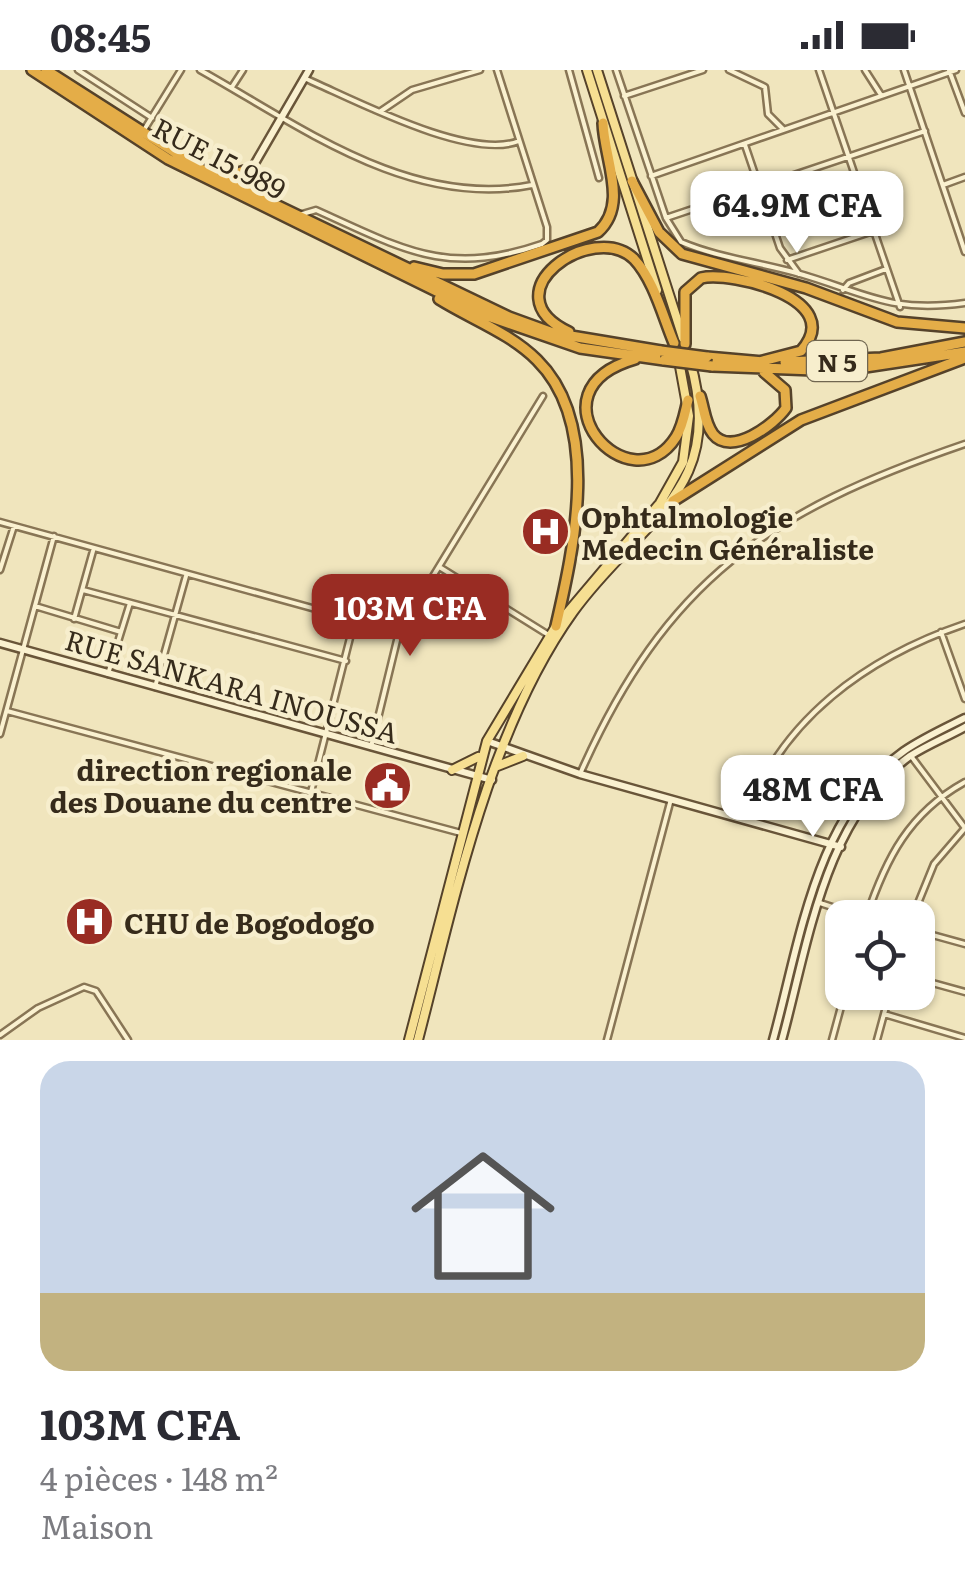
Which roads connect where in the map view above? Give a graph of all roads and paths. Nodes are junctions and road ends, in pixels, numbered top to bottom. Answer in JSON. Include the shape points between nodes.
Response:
{"nodes":[{"id":1,"x":32,"y":70,"type":"edge"},
{"id":2,"x":46,"y":70,"type":"edge"},
{"id":3,"x":78,"y":70,"type":"edge"},
{"id":4,"x":180,"y":70,"type":"edge"},
{"id":5,"x":200,"y":70,"type":"edge"},
{"id":6,"x":242,"y":70,"type":"edge"},
{"id":7,"x":480,"y":70,"type":"edge"},
{"id":8,"x":497,"y":70,"type":"edge"},
{"id":9,"x":569,"y":70,"type":"edge"},
{"id":10,"x":587,"y":70,"type":"edge"},
{"id":11,"x":598,"y":70,"type":"edge"},
{"id":12,"x":616,"y":70,"type":"edge"},
{"id":13,"x":704,"y":70,"type":"edge"},
{"id":14,"x":729,"y":70,"type":"edge"},
{"id":15,"x":819,"y":70,"type":"edge"},
{"id":16,"x":864,"y":70,"type":"edge"},
{"id":17,"x":904,"y":70,"type":"edge"},
{"id":18,"x":951,"y":71,"type":"edge"},
{"id":19,"x":306,"y":74,"type":"edge"},
{"id":20,"x":909,"y":86,"type":"junction"},
{"id":21,"x":231,"y":88,"type":"junction"},
{"id":22,"x":881,"y":95,"type":"junction"},
{"id":23,"x":624,"y":96,"type":"junction"},
{"id":24,"x":381,"y":111,"type":"junction"},
{"id":25,"x":833,"y":112,"type":"junction"},
{"id":26,"x":965,"y":113,"type":"edge"},
{"id":27,"x":152,"y":118,"type":"junction"},
{"id":28,"x":280,"y":118,"type":"junction"},
{"id":29,"x":603,"y":123,"type":"junction"},
{"id":30,"x":783,"y":129,"type":"junction"},
{"id":31,"x":924,"y":131,"type":"junction"},
{"id":32,"x":139,"y":138,"type":"junction"},
{"id":33,"x":519,"y":141,"type":"junction"},
{"id":34,"x":744,"y":144,"type":"junction"},
{"id":35,"x":848,"y":157,"type":"junction"},
{"id":36,"x":248,"y":171,"type":"junction"},
{"id":37,"x":651,"y":176,"type":"junction"},
{"id":38,"x":218,"y":178,"type":"junction"},
{"id":39,"x":598,"y":178,"type":"dead end"},
{"id":40,"x":965,"y":178,"type":"edge"},
{"id":41,"x":632,"y":181,"type":"junction"},
{"id":42,"x":533,"y":185,"type":"junction"},
{"id":43,"x":942,"y":185,"type":"junction"},
{"id":44,"x":760,"y":186,"type":"junction"},
{"id":45,"x":236,"y":190,"type":"junction"},
{"id":46,"x":859,"y":191,"type":"junction"},
{"id":47,"x":254,"y":195,"type":"junction"},
{"id":48,"x":697,"y":208,"type":"junction"},
{"id":49,"x":299,"y":215,"type":"junction"},
{"id":50,"x":965,"y":217,"type":"edge"},
{"id":51,"x":666,"y":218,"type":"junction"},
{"id":52,"x":771,"y":220,"type":"junction"},
{"id":53,"x":954,"y":221,"type":"junction"},
{"id":54,"x":873,"y":231,"type":"junction"},
{"id":55,"x":965,"y":252,"type":"edge"},
{"id":56,"x":787,"y":260,"type":"junction"},
{"id":57,"x":398,"y":267,"type":"junction"},
{"id":58,"x":886,"y":269,"type":"junction"},
{"id":59,"x":799,"y":274,"type":"junction"},
{"id":60,"x":843,"y":290,"type":"junction"},
{"id":61,"x":965,"y":303,"type":"edge"},
{"id":62,"x":900,"y":306,"type":"junction"},
{"id":63,"x":965,"y":328,"type":"edge"},
{"id":64,"x":595,"y":342,"type":"junction"},
{"id":65,"x":965,"y":342,"type":"edge"},
{"id":66,"x":679,"y":344,"type":"junction"},
{"id":67,"x":662,"y":355,"type":"junction"},
{"id":68,"x":965,"y":355,"type":"edge"},
{"id":69,"x":646,"y":358,"type":"junction"},
{"id":70,"x":760,"y":366,"type":"junction"},
{"id":71,"x":544,"y":396,"type":"dead end"},
{"id":72,"x":700,"y":396,"type":"junction"},
{"id":73,"x":688,"y":400,"type":"junction"},
{"id":74,"x":965,"y":444,"type":"edge"},
{"id":75,"x":674,"y":501,"type":"junction"},
{"id":76,"x":0,"y":522,"type":"edge"},
{"id":77,"x":14,"y":526,"type":"junction"},
{"id":78,"x":54,"y":536,"type":"junction"},
{"id":79,"x":94,"y":550,"type":"junction"},
{"id":80,"x":0,"y":568,"type":"edge"},
{"id":81,"x":442,"y":568,"type":"junction"},
{"id":82,"x":186,"y":576,"type":"junction"},
{"id":83,"x":83,"y":590,"type":"junction"},
{"id":84,"x":130,"y":602,"type":"junction"},
{"id":85,"x":33,"y":606,"type":"junction"},
{"id":86,"x":176,"y":613,"type":"junction"},
{"id":87,"x":74,"y":619,"type":"junction"},
{"id":88,"x":354,"y":622,"type":"junction"},
{"id":89,"x":965,"y":624,"type":"edge"},
{"id":90,"x":553,"y":631,"type":"junction"},
{"id":91,"x":121,"y":632,"type":"junction"},
{"id":92,"x":399,"y":632,"type":"junction"},
{"id":93,"x":941,"y":632,"type":"junction"},
{"id":94,"x":0,"y":643,"type":"edge"},
{"id":95,"x":22,"y":650,"type":"junction"},
{"id":96,"x":346,"y":661,"type":"junction"},
{"id":97,"x":108,"y":674,"type":"junction"},
{"id":98,"x":155,"y":687,"type":"junction"},
{"id":99,"x":965,"y":699,"type":"edge"},
{"id":100,"x":7,"y":711,"type":"junction"},
{"id":101,"x":965,"y":718,"type":"edge"},
{"id":102,"x":965,"y":727,"type":"edge"},
{"id":103,"x":0,"y":734,"type":"edge"},
{"id":104,"x":327,"y":735,"type":"junction"},
{"id":105,"x":487,"y":741,"type":"junction"},
{"id":106,"x":502,"y":746,"type":"junction"},
{"id":107,"x":371,"y":747,"type":"junction"},
{"id":108,"x":481,"y":754,"type":"junction"},
{"id":109,"x":522,"y":756,"type":"junction"},
{"id":110,"x":911,"y":756,"type":"junction"},
{"id":111,"x":495,"y":767,"type":"junction"},
{"id":112,"x":452,"y":770,"type":"junction"},
{"id":113,"x":580,"y":774,"type":"junction"},
{"id":114,"x":474,"y":777,"type":"junction"},
{"id":115,"x":492,"y":780,"type":"junction"},
{"id":116,"x":965,"y":782,"type":"edge"},
{"id":117,"x":310,"y":793,"type":"junction"},
{"id":118,"x":940,"y":796,"type":"junction"},
{"id":119,"x":671,"y":799,"type":"junction"},
{"id":120,"x":746,"y":819,"type":"junction"},
{"id":121,"x":965,"y":828,"type":"edge"},
{"id":122,"x":464,"y":834,"type":"junction"},
{"id":123,"x":831,"y":844,"type":"junction"},
{"id":124,"x":840,"y":846,"type":"junction"},
{"id":125,"x":873,"y":900,"type":"edge"},
{"id":126,"x":919,"y":900,"type":"edge"},
{"id":127,"x":820,"y":903,"type":"junction"},
{"id":128,"x":825,"y":905,"type":"edge"},
{"id":129,"x":935,"y":936,"type":"edge"},
{"id":130,"x":965,"y":944,"type":"edge"},
{"id":131,"x":935,"y":984,"type":"edge"},
{"id":132,"x":965,"y":992,"type":"edge"},
{"id":133,"x":840,"y":1010,"type":"edge"},
{"id":134,"x":885,"y":1010,"type":"edge"},
{"id":135,"x":884,"y":1014,"type":"junction"},
{"id":136,"x":0,"y":1035,"type":"edge"},
{"id":137,"x":965,"y":1038,"type":"edge"},
{"id":138,"x":128,"y":1040,"type":"edge"},
{"id":139,"x":409,"y":1040,"type":"edge"},
{"id":140,"x":418,"y":1040,"type":"edge"},
{"id":141,"x":608,"y":1040,"type":"edge"},
{"id":142,"x":773,"y":1040,"type":"edge"},
{"id":143,"x":784,"y":1040,"type":"edge"},
{"id":144,"x":832,"y":1040,"type":"edge"},
{"id":145,"x":877,"y":1040,"type":"edge"}],
"edges":[{"from":1,"to":32,"type":"highway","name":"RUE 15.989","number":"N 5"},
{"from":2,"to":32,"type":"highway","number":"N 5"},
{"from":3,"to":27,"type":"street"},
{"from":4,"to":27,"type":"street"},
{"from":5,"to":21,"type":"street"},
{"from":6,"to":21,"type":"street"},
{"from":7,"to":24,"type":"street","via":[[412,90]]},
{"from":8,"to":33,"type":"street"},
{"from":9,"to":39,"type":"street"},
{"from":10,"to":29,"type":"main road"},
{"from":11,"to":41,"type":"main road"},
{"from":12,"to":23,"type":"street"},
{"from":13,"to":23,"type":"street"},
{"from":14,"to":30,"type":"street","via":[[766,87],[768,114]]},
{"from":15,"to":25,"type":"street"},
{"from":16,"to":22,"type":"street"},
{"from":17,"to":20,"type":"street"},
{"from":18,"to":20,"type":"street"},
{"from":18,"to":26,"type":"street"},
{"from":19,"to":24,"type":"street"},
{"from":19,"to":28,"type":"main road"},
{"from":20,"to":22,"type":"street"},
{"from":20,"to":31,"type":"street"},
{"from":21,"to":28,"type":"street"},
{"from":22,"to":25,"type":"street"},
{"from":23,"to":37,"type":"street"},
{"from":24,"to":33,"type":"street","via":[[481,145]]},
{"from":25,"to":30,"type":"street"},
{"from":25,"to":35,"type":"street"},
{"from":27,"to":32,"type":"street"},
{"from":28,"to":36,"type":"main road"},
{"from":28,"to":42,"type":"street","via":[[317,140],[412,176],[478,188]]},
{"from":29,"to":57,"type":"highway","via":[[615,201],[598,232],[474,274]]},
{"from":29,"to":66,"type":"main road"},
{"from":30,"to":34,"type":"street"},
{"from":31,"to":35,"type":"street"},
{"from":31,"to":43,"type":"street"},
{"from":32,"to":38,"type":"highway","number":"N 5"},
{"from":32,"to":45,"type":"highway","name":"RUE 15.989","number":"N 5"},
{"from":33,"to":42,"type":"street"},
{"from":34,"to":37,"type":"street"},
{"from":34,"to":44,"type":"street"},
{"from":35,"to":44,"type":"street"},
{"from":35,"to":46,"type":"street"},
{"from":36,"to":38,"type":"highway"},
{"from":36,"to":45,"type":"main road"},
{"from":36,"to":47,"type":"highway"},
{"from":37,"to":51,"type":"street"},
{"from":38,"to":45,"type":"highway","number":"N 5"},
{"from":40,"to":43,"type":"street"},
{"from":41,"to":63,"type":"highway","via":[[659,232],[682,254],[898,322]]},
{"from":41,"to":66,"type":"main road"},
{"from":42,"to":49,"type":"street","via":[[547,240],[484,260],[416,253],[316,210]]},
{"from":43,"to":53,"type":"street"},
{"from":44,"to":48,"type":"street"},
{"from":44,"to":52,"type":"street"},
{"from":45,"to":47,"type":"highway","number":"N 5"},
{"from":45,"to":57,"type":"highway","name":"RUE 15.989","number":"N 5"},
{"from":46,"to":52,"type":"street"},
{"from":46,"to":54,"type":"street"},
{"from":47,"to":49,"type":"highway","number":"N 5"},
{"from":48,"to":51,"type":"street"},
{"from":48,"to":52,"type":"street"},
{"from":49,"to":57,"type":"highway","number":"N 5"},
{"from":50,"to":53,"type":"street"},
{"from":51,"to":59,"type":"street","via":[[681,242]]},
{"from":52,"to":56,"type":"street"},
{"from":53,"to":55,"type":"street"},
{"from":54,"to":56,"type":"street"},
{"from":54,"to":58,"type":"street"},
{"from":56,"to":59,"type":"street"},
{"from":57,"to":64,"type":"highway","number":"N 5","via":[[509,317]]},
{"from":57,"to":69,"type":"highway","number":"N 5","via":[[519,330]]},
{"from":57,"to":90,"type":"highway","via":[[521,347],[558,389],[572,425],[575,481],[568,572]]},
{"from":58,"to":60,"type":"street"},
{"from":58,"to":62,"type":"street"},
{"from":59,"to":60,"type":"street"},
{"from":60,"to":62,"type":"street"},
{"from":61,"to":62,"type":"street"},
{"from":64,"to":66,"type":"highway","via":[[550,321],[541,283],[564,258],[616,249],[644,274]]},
{"from":64,"to":67,"type":"highway","number":"N 5"},
{"from":65,"to":70,"type":"highway","number":"N 5","via":[[881,358]]},
{"from":66,"to":70,"type":"highway","via":[[686,292],[702,278],[722,277],[798,300],[810,315],[812,334],[801,352]]},
{"from":66,"to":72,"type":"main road"},
{"from":66,"to":73,"type":"main road"},
{"from":67,"to":69,"type":"highway","number":"N 5"},
{"from":67,"to":70,"type":"highway","number":"N 5","bridge":true},
{"from":68,"to":70,"type":"highway","number":"N 5","via":[[867,368]]},
{"from":68,"to":75,"type":"highway","via":[[772,434]]},
{"from":69,"to":73,"type":"highway","via":[[618,364],[594,384],[586,414],[599,444],[627,458],[656,455],[676,438]]},
{"from":70,"to":72,"type":"highway","via":[[780,382],[788,402],[778,418],[742,440],[715,436]]},
{"from":71,"to":81,"type":"street"},
{"from":72,"to":75,"type":"main road","via":[[700,436]]},
{"from":73,"to":90,"type":"main road","via":[[687,449],[660,503]]},
{"from":74,"to":113,"type":"street","via":[[848,487],[720,570],[687,600],[632,672]]},
{"from":75,"to":106,"type":"main road","via":[[572,613],[522,694]]},
{"from":76,"to":77,"type":"street"},
{"from":77,"to":78,"type":"street"},
{"from":77,"to":80,"type":"street"},
{"from":78,"to":79,"type":"street"},
{"from":78,"to":85,"type":"street"},
{"from":79,"to":82,"type":"street"},
{"from":79,"to":83,"type":"street"},
{"from":81,"to":90,"type":"street"},
{"from":81,"to":92,"type":"street"},
{"from":82,"to":86,"type":"street"},
{"from":82,"to":88,"type":"street"},
{"from":83,"to":84,"type":"street"},
{"from":83,"to":87,"type":"street"},
{"from":84,"to":86,"type":"street"},
{"from":84,"to":91,"type":"street"},
{"from":85,"to":87,"type":"street"},
{"from":85,"to":95,"type":"street"},
{"from":86,"to":96,"type":"street"},
{"from":86,"to":98,"type":"street"},
{"from":87,"to":91,"type":"street"},
{"from":88,"to":92,"type":"street"},
{"from":88,"to":96,"type":"street"},
{"from":89,"to":93,"type":"street"},
{"from":90,"to":105,"type":"main road"},
{"from":91,"to":97,"type":"street"},
{"from":92,"to":107,"type":"street"},
{"from":93,"to":99,"type":"street"},
{"from":93,"to":120,"type":"street","via":[[861,673],[816,708],[760,780]]},
{"from":94,"to":95,"type":"main road","name":"RUE SANKARA INOUSSA"},
{"from":95,"to":97,"type":"main road","name":"RUE SANKARA INOUSSA"},
{"from":95,"to":100,"type":"street"},
{"from":96,"to":104,"type":"street"},
{"from":97,"to":98,"type":"main road","name":"RUE SANKARA INOUSSA"},
{"from":98,"to":104,"type":"main road","name":"RUE SANKARA INOUSSA"},
{"from":100,"to":103,"type":"street"},
{"from":100,"to":117,"type":"street"},
{"from":101,"to":123,"type":"main road","via":[[892,762],[849,810]]},
{"from":102,"to":110,"type":"main road"},
{"from":104,"to":107,"type":"main road","name":"RUE SANKARA INOUSSA"},
{"from":104,"to":117,"type":"street"},
{"from":105,"to":106,"type":"main road"},
{"from":105,"to":108,"type":"main road"},
{"from":106,"to":109,"type":"main road"},
{"from":106,"to":111,"type":"main road"},
{"from":107,"to":112,"type":"main road","name":"RUE SANKARA INOUSSA"},
{"from":108,"to":112,"type":"main road"},
{"from":108,"to":114,"type":"main road"},
{"from":109,"to":111,"type":"main road"},
{"from":109,"to":113,"type":"main road"},
{"from":110,"to":118,"type":"street"},
{"from":110,"to":124,"type":"main road","via":[[858,814]]},
{"from":111,"to":115,"type":"main road"},
{"from":112,"to":114,"type":"main road","name":"RUE SANKARA INOUSSA"},
{"from":113,"to":119,"type":"main road"},
{"from":114,"to":115,"type":"main road","name":"RUE SANKARA INOUSSA"},
{"from":114,"to":122,"type":"main road"},
{"from":115,"to":140,"type":"main road"},
{"from":116,"to":118,"type":"street"},
{"from":117,"to":122,"type":"street"},
{"from":118,"to":121,"type":"street"},
{"from":118,"to":125,"type":"street","via":[[896,843]]},
{"from":119,"to":120,"type":"main road"},
{"from":119,"to":141,"type":"street"},
{"from":120,"to":123,"type":"main road"},
{"from":121,"to":126,"type":"street","via":[[934,864]]},
{"from":122,"to":139,"type":"main road"},
{"from":123,"to":124,"type":"main road"},
{"from":123,"to":142,"type":"main road"},
{"from":124,"to":127,"type":"main road"},
{"from":127,"to":128,"type":"street"},
{"from":127,"to":143,"type":"main road"},
{"from":129,"to":130,"type":"street"},
{"from":131,"to":132,"type":"street"},
{"from":133,"to":144,"type":"street"},
{"from":134,"to":135,"type":"street"},
{"from":135,"to":137,"type":"street"},
{"from":135,"to":145,"type":"street"},
{"from":136,"to":138,"type":"street","via":[[84,987],[96,991]]}]}
